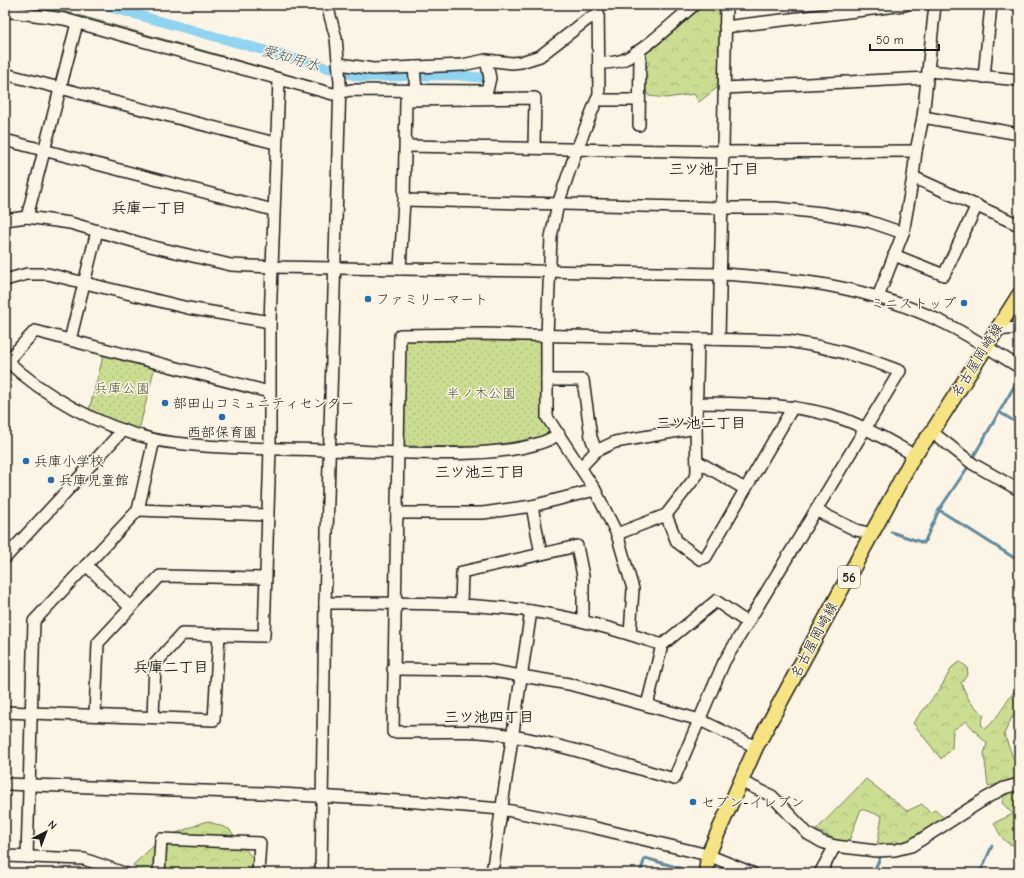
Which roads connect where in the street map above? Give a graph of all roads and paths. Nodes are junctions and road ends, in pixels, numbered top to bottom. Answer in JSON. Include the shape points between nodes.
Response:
{"nodes":[{"id":1,"x":327,"y":5,"type":"edge"},
{"id":2,"x":694,"y":5,"type":"edge"},
{"id":3,"x":726,"y":5,"type":"edge"},
{"id":4,"x":905,"y":5,"type":"edge"},
{"id":5,"x":935,"y":5,"type":"edge"},
{"id":6,"x":991,"y":5,"type":"edge"},
{"id":7,"x":598,"y":9,"type":"edge"},
{"id":8,"x":5,"y":11,"type":"edge"},
{"id":9,"x":78,"y":24,"type":"junction"},
{"id":10,"x":725,"y":27,"type":"junction"},
{"id":11,"x":636,"y":52,"type":"junction"},
{"id":12,"x":486,"y":60,"type":"junction"},
{"id":13,"x":599,"y":63,"type":"junction"},
{"id":14,"x":340,"y":64,"type":"junction"},
{"id":15,"x":414,"y":67,"type":"junction"},
{"id":16,"x":5,"y":74,"type":"edge"},
{"id":17,"x":928,"y":74,"type":"junction"},
{"id":18,"x":984,"y":77,"type":"junction"},
{"id":19,"x":279,"y":80,"type":"junction"},
{"id":20,"x":1019,"y":80,"type":"edge"},
{"id":21,"x":340,"y":87,"type":"junction"},
{"id":22,"x":60,"y":88,"type":"junction"},
{"id":23,"x":725,"y":88,"type":"junction"},
{"id":24,"x":416,"y":91,"type":"junction"},
{"id":25,"x":598,"y":98,"type":"junction"},
{"id":26,"x":639,"y":100,"type":"junction"},
{"id":27,"x":923,"y":117,"type":"junction"},
{"id":28,"x":639,"y":125,"type":"dead end"},
{"id":29,"x":1019,"y":134,"type":"edge"},
{"id":30,"x":5,"y":140,"type":"edge"},
{"id":31,"x":275,"y":143,"type":"junction"},
{"id":32,"x":406,"y":146,"type":"junction"},
{"id":33,"x":534,"y":148,"type":"junction"},
{"id":34,"x":577,"y":148,"type":"junction"},
{"id":35,"x":44,"y":150,"type":"junction"},
{"id":36,"x":916,"y":151,"type":"junction"},
{"id":37,"x":724,"y":152,"type":"junction"},
{"id":38,"x":913,"y":177,"type":"junction"},
{"id":39,"x":404,"y":200,"type":"junction"},
{"id":40,"x":558,"y":204,"type":"junction"},
{"id":41,"x":977,"y":205,"type":"junction"},
{"id":42,"x":721,"y":208,"type":"junction"},
{"id":43,"x":273,"y":210,"type":"junction"},
{"id":44,"x":26,"y":217,"type":"junction"},
{"id":45,"x":5,"y":220,"type":"edge"},
{"id":46,"x":1019,"y":225,"type":"edge"},
{"id":47,"x":97,"y":231,"type":"junction"},
{"id":48,"x":903,"y":233,"type":"junction"},
{"id":49,"x":894,"y":255,"type":"junction"},
{"id":50,"x":272,"y":267,"type":"junction"},
{"id":51,"x":335,"y":267,"type":"junction"},
{"id":52,"x":400,"y":269,"type":"junction"},
{"id":53,"x":549,"y":271,"type":"junction"},
{"id":54,"x":721,"y":274,"type":"junction"},
{"id":55,"x":5,"y":280,"type":"edge"},
{"id":56,"x":84,"y":283,"type":"junction"},
{"id":57,"x":1019,"y":295,"type":"edge"},
{"id":58,"x":878,"y":297,"type":"junction"},
{"id":59,"x":270,"y":322,"type":"junction"},
{"id":60,"x":1019,"y":328,"type":"edge"},
{"id":61,"x":996,"y":330,"type":"junction"},
{"id":62,"x":547,"y":335,"type":"junction"},
{"id":63,"x":719,"y":339,"type":"junction"},
{"id":64,"x":70,"y":340,"type":"junction"},
{"id":65,"x":698,"y":340,"type":"junction"},
{"id":66,"x":985,"y":347,"type":"junction"},
{"id":67,"x":6,"y":360,"type":"edge"},
{"id":68,"x":1019,"y":367,"type":"edge"},
{"id":69,"x":547,"y":380,"type":"junction"},
{"id":70,"x":269,"y":392,"type":"junction"},
{"id":71,"x":697,"y":403,"type":"junction"},
{"id":72,"x":793,"y":407,"type":"junction"},
{"id":73,"x":696,"y":428,"type":"junction"},
{"id":74,"x":865,"y":428,"type":"junction"},
{"id":75,"x":123,"y":430,"type":"junction"},
{"id":76,"x":932,"y":432,"type":"junction"},
{"id":77,"x":559,"y":434,"type":"junction"},
{"id":78,"x":154,"y":440,"type":"junction"},
{"id":79,"x":270,"y":449,"type":"junction"},
{"id":80,"x":329,"y":450,"type":"junction"},
{"id":81,"x":596,"y":451,"type":"junction"},
{"id":82,"x":398,"y":453,"type":"junction"},
{"id":83,"x":914,"y":455,"type":"junction"},
{"id":84,"x":696,"y":461,"type":"junction"},
{"id":85,"x":581,"y":467,"type":"junction"},
{"id":86,"x":745,"y":488,"type":"junction"},
{"id":87,"x":595,"y":490,"type":"junction"},
{"id":88,"x":1019,"y":490,"type":"edge"},
{"id":89,"x":532,"y":506,"type":"junction"},
{"id":90,"x":138,"y":510,"type":"junction"},
{"id":91,"x":816,"y":511,"type":"junction"},
{"id":92,"x":397,"y":513,"type":"junction"},
{"id":93,"x":267,"y":515,"type":"junction"},
{"id":94,"x":666,"y":515,"type":"junction"},
{"id":95,"x":617,"y":534,"type":"junction"},
{"id":96,"x":872,"y":534,"type":"junction"},
{"id":97,"x":541,"y":554,"type":"junction"},
{"id":98,"x":5,"y":558,"type":"edge"},
{"id":99,"x":86,"y":565,"type":"junction"},
{"id":100,"x":265,"y":578,"type":"junction"},
{"id":101,"x":325,"y":603,"type":"junction"},
{"id":102,"x":395,"y":603,"type":"junction"},
{"id":103,"x":461,"y":605,"type":"junction"},
{"id":104,"x":130,"y":607,"type":"junction"},
{"id":105,"x":531,"y":611,"type":"junction"},
{"id":106,"x":583,"y":621,"type":"junction"},
{"id":107,"x":748,"y":623,"type":"junction"},
{"id":108,"x":630,"y":634,"type":"junction"},
{"id":109,"x":219,"y":635,"type":"junction"},
{"id":110,"x":662,"y":646,"type":"junction"},
{"id":111,"x":393,"y":670,"type":"junction"},
{"id":112,"x":520,"y":675,"type":"junction"},
{"id":113,"x":648,"y":705,"type":"junction"},
{"id":114,"x":5,"y":712,"type":"edge"},
{"id":115,"x":31,"y":713,"type":"junction"},
{"id":116,"x":94,"y":715,"type":"junction"},
{"id":117,"x":153,"y":717,"type":"junction"},
{"id":118,"x":700,"y":720,"type":"junction"},
{"id":119,"x":511,"y":736,"type":"junction"},
{"id":120,"x":756,"y":747,"type":"junction"},
{"id":121,"x":740,"y":781,"type":"junction"},
{"id":122,"x":5,"y":784,"type":"edge"},
{"id":123,"x":1019,"y":784,"type":"edge"},
{"id":124,"x":29,"y":785,"type":"junction"},
{"id":125,"x":324,"y":796,"type":"junction"},
{"id":126,"x":501,"y":810,"type":"junction"},
{"id":127,"x":835,"y":846,"type":"junction"},
{"id":128,"x":708,"y":855,"type":"junction"},
{"id":129,"x":5,"y":856,"type":"edge"},
{"id":130,"x":27,"y":857,"type":"junction"},
{"id":131,"x":124,"y":873,"type":"edge"},
{"id":132,"x":159,"y":873,"type":"edge"},
{"id":133,"x":258,"y":873,"type":"edge"},
{"id":134,"x":321,"y":873,"type":"edge"},
{"id":135,"x":492,"y":873,"type":"edge"},
{"id":136,"x":706,"y":873,"type":"edge"},
{"id":137,"x":752,"y":873,"type":"edge"},
{"id":138,"x":820,"y":873,"type":"edge"}],
"edges":[{"from":1,"to":14,"type":"street"},
{"from":2,"to":11,"type":"street"},
{"from":3,"to":10,"type":"street"},
{"from":4,"to":10,"type":"street"},
{"from":5,"to":17,"type":"street"},
{"from":6,"to":18,"type":"street"},
{"from":7,"to":12,"type":"street","via":[[540,56],[512,63]]},
{"from":7,"to":13,"type":"street"},
{"from":8,"to":9,"type":"street","via":[[64,19]]},
{"from":9,"to":19,"type":"street"},
{"from":9,"to":22,"type":"street"},
{"from":10,"to":23,"type":"street"},
{"from":11,"to":13,"type":"street","via":[[612,63]]},
{"from":11,"to":26,"type":"street","via":[[640,57]]},
{"from":12,"to":15,"type":"street","via":[[462,65]]},
{"from":12,"to":24,"type":"street","via":[[490,78],[487,91]]},
{"from":13,"to":25,"type":"street"},
{"from":14,"to":15,"type":"street","via":[[374,69]]},
{"from":14,"to":21,"type":"street"},
{"from":15,"to":24,"type":"street"},
{"from":16,"to":22,"type":"street"},
{"from":17,"to":18,"type":"street"},
{"from":17,"to":23,"type":"street"},
{"from":17,"to":27,"type":"street"},
{"from":18,"to":20,"type":"street"},
{"from":19,"to":21,"type":"street","via":[[333,94]]},
{"from":19,"to":31,"type":"street"},
{"from":21,"to":24,"type":"street"},
{"from":21,"to":51,"type":"street"},
{"from":22,"to":31,"type":"street"},
{"from":22,"to":35,"type":"street"},
{"from":23,"to":37,"type":"street"},
{"from":25,"to":26,"type":"street"},
{"from":25,"to":34,"type":"street"},
{"from":26,"to":28,"type":"street"},
{"from":27,"to":29,"type":"street"},
{"from":27,"to":36,"type":"street"},
{"from":30,"to":35,"type":"street"},
{"from":31,"to":43,"type":"street"},
{"from":32,"to":33,"type":"street"},
{"from":32,"to":33,"type":"street","via":[[406,100],[535,98]]},
{"from":32,"to":39,"type":"street"},
{"from":33,"to":34,"type":"street"},
{"from":34,"to":37,"type":"street"},
{"from":34,"to":40,"type":"street"},
{"from":35,"to":43,"type":"street"},
{"from":35,"to":44,"type":"street"},
{"from":36,"to":37,"type":"street"},
{"from":36,"to":38,"type":"street"},
{"from":37,"to":42,"type":"street"},
{"from":38,"to":41,"type":"street"},
{"from":38,"to":48,"type":"street"},
{"from":39,"to":40,"type":"street"},
{"from":39,"to":52,"type":"street"},
{"from":40,"to":42,"type":"street"},
{"from":40,"to":53,"type":"street","via":[[551,237]]},
{"from":41,"to":46,"type":"street"},
{"from":41,"to":49,"type":"street","via":[[944,275]]},
{"from":42,"to":48,"type":"street","via":[[775,208],[822,213],[868,221]]},
{"from":42,"to":54,"type":"street"},
{"from":43,"to":50,"type":"street"},
{"from":44,"to":45,"type":"street"},
{"from":44,"to":47,"type":"street","via":[[70,222]]},
{"from":47,"to":50,"type":"street","via":[[231,264]]},
{"from":47,"to":56,"type":"street"},
{"from":48,"to":49,"type":"street"},
{"from":49,"to":58,"type":"street"},
{"from":50,"to":51,"type":"street"},
{"from":50,"to":59,"type":"street"},
{"from":51,"to":52,"type":"street"},
{"from":51,"to":80,"type":"street"},
{"from":52,"to":53,"type":"street"},
{"from":53,"to":54,"type":"street"},
{"from":53,"to":62,"type":"street"},
{"from":54,"to":58,"type":"street","via":[[815,282]]},
{"from":54,"to":63,"type":"street"},
{"from":55,"to":56,"type":"street","via":[[36,274]]},
{"from":56,"to":59,"type":"street","via":[[188,308]]},
{"from":56,"to":64,"type":"street"},
{"from":57,"to":61,"type":"main road","name":"名古屋岡崎線","number":"56"},
{"from":58,"to":66,"type":"street","via":[[942,322]]},
{"from":59,"to":70,"type":"street"},
{"from":60,"to":61,"type":"street"},
{"from":61,"to":66,"type":"main road","name":"名古屋岡崎線","number":"56"},
{"from":62,"to":65,"type":"street"},
{"from":62,"to":69,"type":"street"},
{"from":62,"to":82,"type":"street","via":[[400,335]]},
{"from":63,"to":65,"type":"street"},
{"from":63,"to":74,"type":"street","via":[[788,341],[828,347],[900,371]]},
{"from":64,"to":67,"type":"street","via":[[35,330]]},
{"from":64,"to":70,"type":"street"},
{"from":65,"to":71,"type":"street"},
{"from":66,"to":68,"type":"street"},
{"from":66,"to":76,"type":"main road","name":"名古屋岡崎線","number":"56"},
{"from":67,"to":75,"type":"street","via":[[44,390],[85,414]]},
{"from":69,"to":77,"type":"street","via":[[547,417]]},
{"from":69,"to":81,"type":"street","via":[[583,380],[591,437]]},
{"from":70,"to":79,"type":"street"},
{"from":71,"to":72,"type":"street"},
{"from":71,"to":73,"type":"street"},
{"from":72,"to":74,"type":"street","via":[[825,413]]},
{"from":72,"to":86,"type":"street"},
{"from":73,"to":81,"type":"street","via":[[615,442]]},
{"from":73,"to":84,"type":"street"},
{"from":74,"to":83,"type":"street"},
{"from":74,"to":91,"type":"street"},
{"from":75,"to":78,"type":"street"},
{"from":75,"to":98,"type":"street"},
{"from":76,"to":83,"type":"main road","name":"名古屋岡崎線","number":"56"},
{"from":76,"to":88,"type":"street","via":[[973,464]]},
{"from":77,"to":82,"type":"street","via":[[549,441],[520,448],[481,452]]},
{"from":77,"to":85,"type":"street"},
{"from":78,"to":79,"type":"street","via":[[213,448]]},
{"from":78,"to":90,"type":"street"},
{"from":79,"to":80,"type":"street"},
{"from":79,"to":93,"type":"street"},
{"from":80,"to":82,"type":"street"},
{"from":80,"to":101,"type":"street"},
{"from":81,"to":85,"type":"street"},
{"from":82,"to":92,"type":"street"},
{"from":83,"to":96,"type":"main road","name":"名古屋岡崎線","number":"56"},
{"from":84,"to":86,"type":"street"},
{"from":84,"to":94,"type":"street","via":[[697,475]]},
{"from":85,"to":87,"type":"street"},
{"from":86,"to":94,"type":"street","via":[[706,557],[700,559],[677,542]]},
{"from":87,"to":89,"type":"street"},
{"from":87,"to":95,"type":"street"},
{"from":89,"to":92,"type":"street","via":[[483,513]]},
{"from":89,"to":97,"type":"street"},
{"from":90,"to":93,"type":"street"},
{"from":90,"to":99,"type":"street"},
{"from":91,"to":96,"type":"street","via":[[856,530]]},
{"from":91,"to":107,"type":"street"},
{"from":92,"to":102,"type":"street"},
{"from":93,"to":100,"type":"street"},
{"from":94,"to":95,"type":"street"},
{"from":95,"to":108,"type":"street","via":[[633,589]]},
{"from":96,"to":120,"type":"main road","name":"名古屋岡崎線","number":"56"},
{"from":97,"to":103,"type":"street","via":[[462,572]]},
{"from":97,"to":106,"type":"street","via":[[577,546],[583,576]]},
{"from":99,"to":104,"type":"street"},
{"from":99,"to":115,"type":"street","via":[[34,621]]},
{"from":100,"to":104,"type":"street","via":[[160,576]]},
{"from":100,"to":109,"type":"street","via":[[264,636]]},
{"from":101,"to":102,"type":"street"},
{"from":101,"to":125,"type":"street"},
{"from":102,"to":103,"type":"street"},
{"from":102,"to":111,"type":"street"},
{"from":103,"to":105,"type":"street"},
{"from":104,"to":116,"type":"street","via":[[98,643]]},
{"from":105,"to":106,"type":"street"},
{"from":105,"to":112,"type":"street"},
{"from":106,"to":108,"type":"street"},
{"from":107,"to":110,"type":"street","via":[[716,601]]},
{"from":107,"to":118,"type":"street","via":[[724,662]]},
{"from":108,"to":110,"type":"street"},
{"from":109,"to":117,"type":"street","via":[[182,634],[155,664]]},
{"from":109,"to":117,"type":"street","via":[[214,720]]},
{"from":110,"to":113,"type":"street"},
{"from":111,"to":112,"type":"street","via":[[487,670]]},
{"from":111,"to":119,"type":"street","via":[[393,732],[456,732]]},
{"from":112,"to":113,"type":"street","via":[[569,684]]},
{"from":112,"to":119,"type":"street"},
{"from":113,"to":118,"type":"street"},
{"from":114,"to":115,"type":"street"},
{"from":115,"to":116,"type":"street"},
{"from":115,"to":124,"type":"street"},
{"from":116,"to":117,"type":"street"},
{"from":118,"to":119,"type":"street","via":[[674,780],[558,746]]},
{"from":118,"to":120,"type":"street"},
{"from":119,"to":126,"type":"street"},
{"from":120,"to":121,"type":"main road","name":"名古屋岡崎線","number":"56"},
{"from":121,"to":127,"type":"street","via":[[772,796],[808,834]]},
{"from":121,"to":128,"type":"main road","name":"名古屋岡崎線","number":"56"},
{"from":122,"to":124,"type":"street"},
{"from":123,"to":127,"type":"street","via":[[988,796],[906,848],[863,850]]},
{"from":124,"to":125,"type":"street"},
{"from":124,"to":130,"type":"street"},
{"from":125,"to":126,"type":"street"},
{"from":125,"to":134,"type":"street"},
{"from":126,"to":128,"type":"street","via":[[592,827]]},
{"from":126,"to":135,"type":"street"},
{"from":127,"to":138,"type":"street"},
{"from":128,"to":136,"type":"main road","name":"名古屋岡崎線","number":"56"},
{"from":128,"to":137,"type":"street"},
{"from":129,"to":130,"type":"street"},
{"from":130,"to":131,"type":"street","via":[[84,859]]},
{"from":132,"to":133,"type":"street","via":[[160,839],[260,843]]}]}
